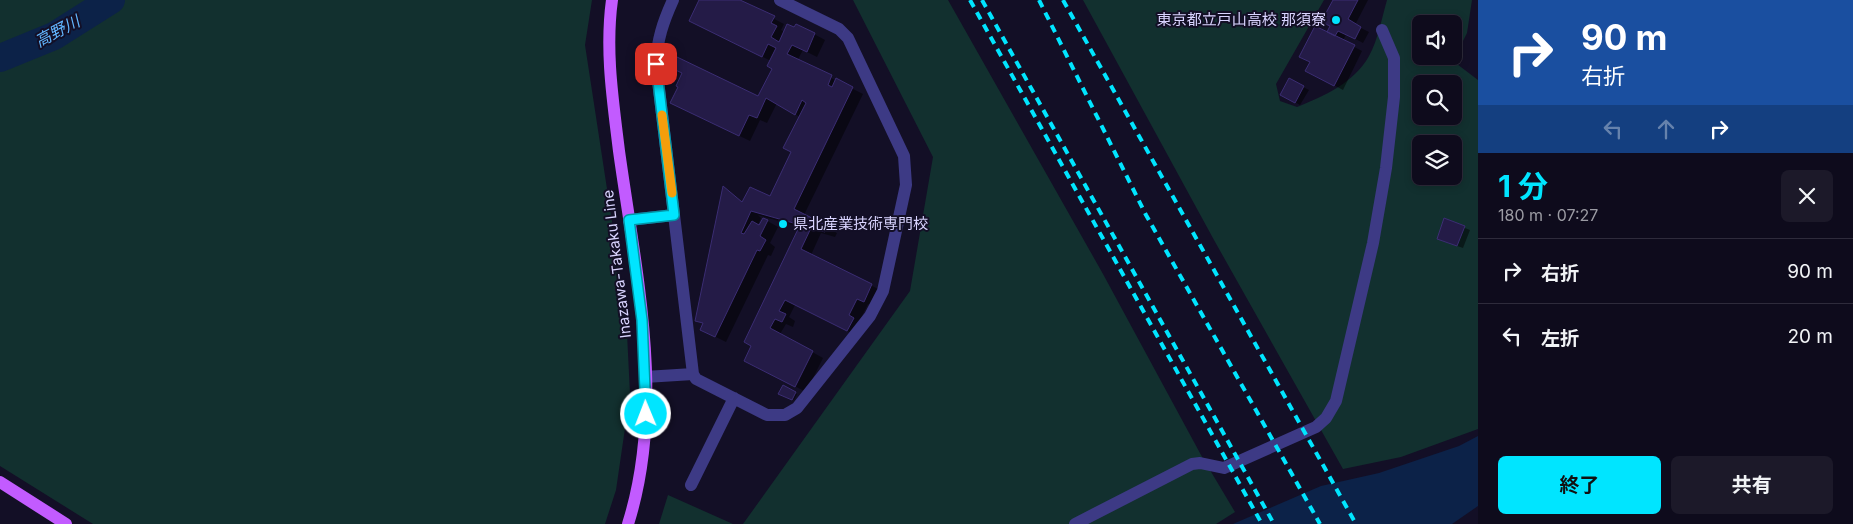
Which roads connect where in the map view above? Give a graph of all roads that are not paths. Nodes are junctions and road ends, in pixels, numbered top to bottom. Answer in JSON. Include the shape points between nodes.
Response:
{"nodes":[{"id":1,"x":612,"y":0,"type":"edge"},
{"id":2,"x":673,"y":0,"type":"edge"},
{"id":3,"x":780,"y":0,"type":"edge"},
{"id":4,"x":1382,"y":30,"type":"dead end"},
{"id":5,"x":674,"y":215,"type":"junction"},
{"id":6,"x":629,"y":220,"type":"junction"},
{"id":7,"x":693,"y":374,"type":"junction"},
{"id":8,"x":645,"y":377,"type":"junction"},
{"id":9,"x":734,"y":398,"type":"junction"},
{"id":10,"x":0,"y":482,"type":"edge"},
{"id":11,"x":691,"y":485,"type":"dead end"},
{"id":12,"x":66,"y":524,"type":"edge"},
{"id":13,"x":628,"y":524,"type":"edge"},
{"id":14,"x":1075,"y":524,"type":"edge"}],
"edges":[{"from":1,"to":6,"type":"main road","name":"Inazawa-Takaku Line","via":[[608,53]]},
{"from":2,"to":5,"type":"lane","via":[[657,41],[656,64]]},
{"from":3,"to":9,"type":"lane","via":[[839,29],[848,38],[904,156],[906,185],[883,291],[870,316],[803,401],[784,415],[767,415]]},
{"from":4,"to":14,"type":"lane","via":[[1394,58],[1394,96],[1386,168],[1373,243],[1336,401],[1326,418],[1316,427],[1224,468],[1192,464]]},
{"from":5,"to":6,"type":"lane"},
{"from":5,"to":7,"type":"lane"},
{"from":6,"to":8,"type":"main road","name":"Inazawa-Takaku Line","via":[[642,320]]},
{"from":7,"to":8,"type":"lane"},
{"from":7,"to":9,"type":"lane","via":[[696,379]]},
{"from":8,"to":13,"type":"main road","name":"Inazawa-Takaku Line","via":[[645,447],[636,500]]},
{"from":9,"to":11,"type":"lane"},
{"from":10,"to":12,"type":"main road"}]}
